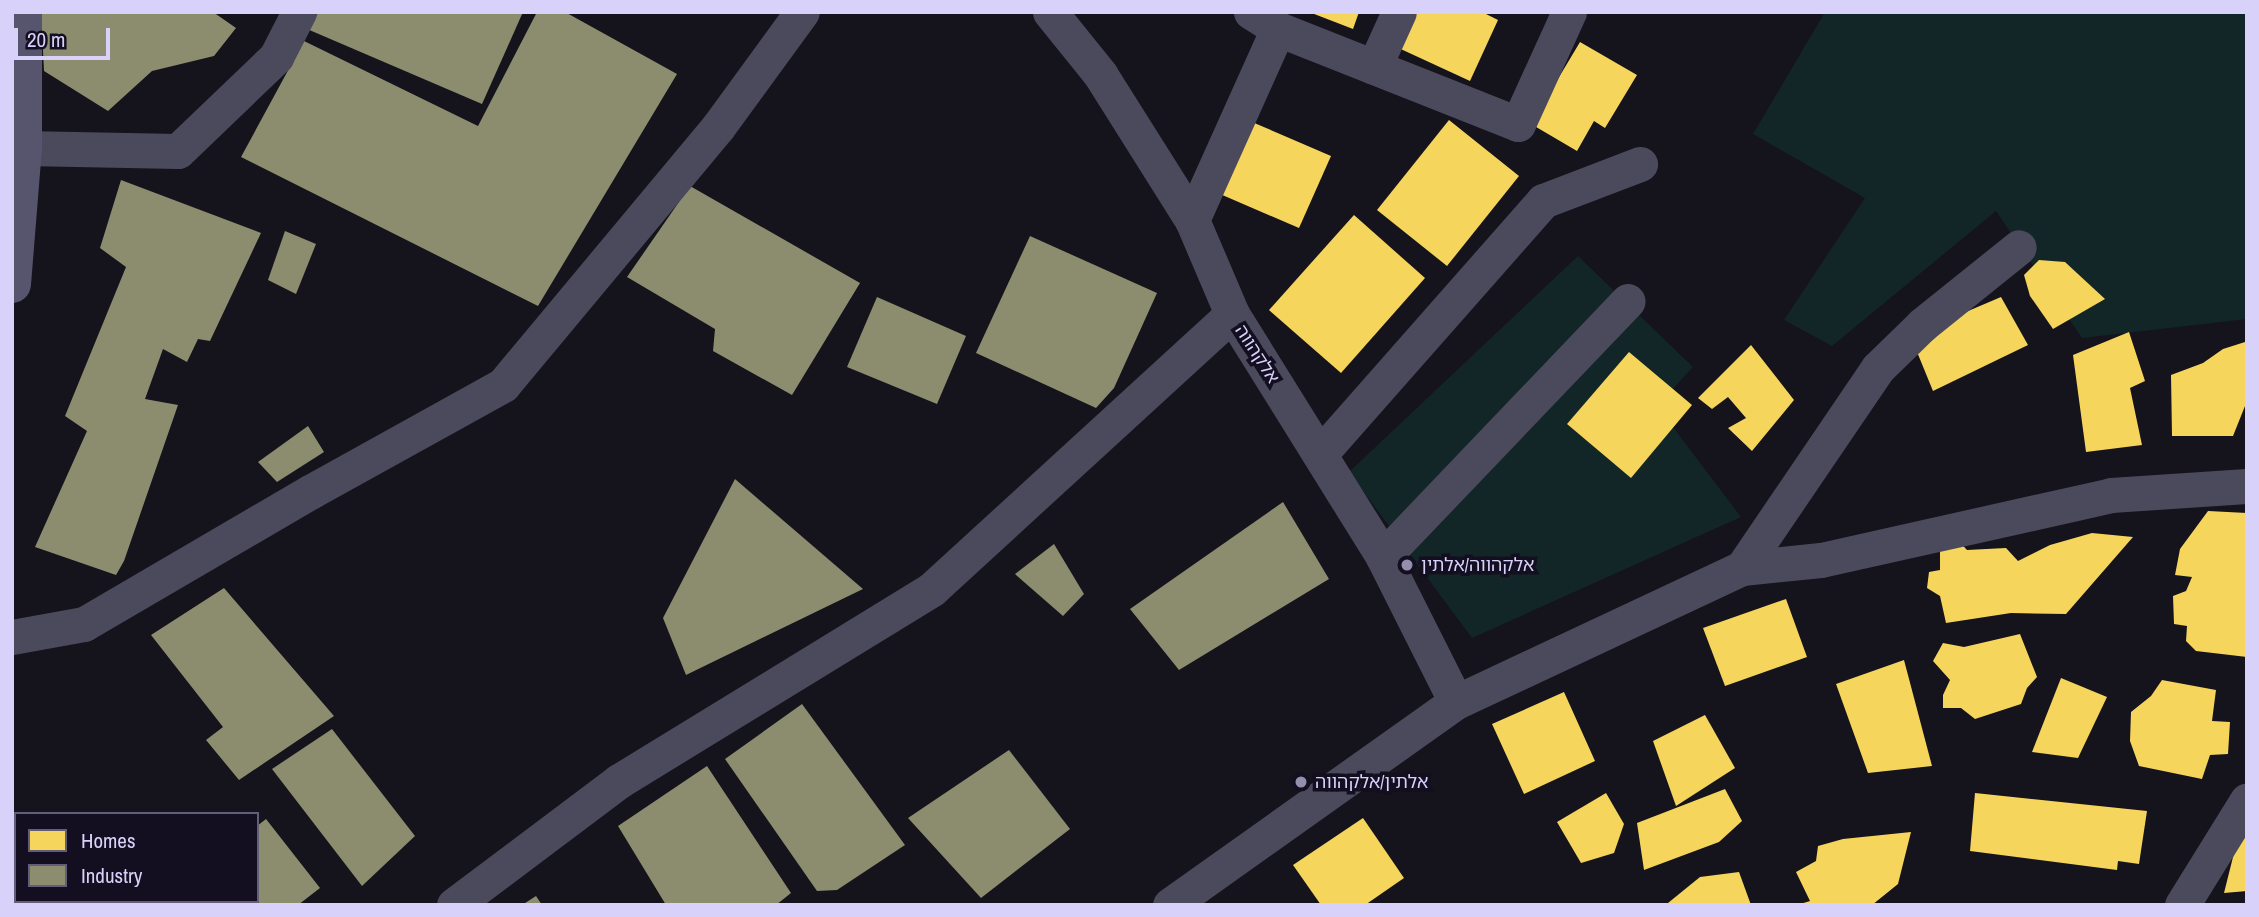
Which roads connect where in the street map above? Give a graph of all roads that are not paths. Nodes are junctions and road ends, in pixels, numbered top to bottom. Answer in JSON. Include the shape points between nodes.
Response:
{"nodes":[{"id":1,"x":23,"y":12,"type":"edge"},
{"id":2,"x":299,"y":12,"type":"edge"},
{"id":3,"x":802,"y":12,"type":"edge"},
{"id":4,"x":1050,"y":12,"type":"edge"},
{"id":5,"x":1399,"y":12,"type":"edge"},
{"id":6,"x":1569,"y":12,"type":"edge"},
{"id":7,"x":1264,"y":20,"type":"edge"},
{"id":8,"x":1374,"y":67,"type":"junction"},
{"id":9,"x":23,"y":148,"type":"junction"},
{"id":10,"x":1640,"y":164,"type":"dead end"},
{"id":11,"x":1192,"y":220,"type":"junction"},
{"id":12,"x":2019,"y":247,"type":"dead end"},
{"id":13,"x":12,"y":284,"type":"edge"},
{"id":14,"x":1628,"y":301,"type":"dead end"},
{"id":15,"x":1232,"y":314,"type":"junction"},
{"id":16,"x":1321,"y":453,"type":"junction"},
{"id":17,"x":2247,"y":486,"type":"edge"},
{"id":18,"x":1383,"y":557,"type":"junction"},
{"id":19,"x":1742,"y":568,"type":"junction"},
{"id":20,"x":12,"y":637,"type":"edge"},
{"id":21,"x":1456,"y":702,"type":"junction"},
{"id":22,"x":2247,"y":800,"type":"edge"},
{"id":23,"x":454,"y":905,"type":"edge"},
{"id":24,"x":1170,"y":905,"type":"edge"},
{"id":25,"x":2182,"y":905,"type":"edge"}],
"edges":[{"from":1,"to":9,"type":"street"},
{"from":2,"to":9,"type":"street","via":[[276,57],[178,151]]},
{"from":3,"to":20,"type":"street","via":[[718,127],[503,385],[84,624]]},
{"from":4,"to":11,"type":"street","name":"אלקהווה","via":[[1100,74]]},
{"from":5,"to":8,"type":"street"},
{"from":6,"to":8,"type":"street","via":[[1518,124]]},
{"from":7,"to":8,"type":"street"},
{"from":7,"to":11,"type":"street"},
{"from":9,"to":13,"type":"street"},
{"from":10,"to":16,"type":"street","via":[[1543,201]]},
{"from":11,"to":15,"type":"street","name":"אלקהווה"},
{"from":12,"to":19,"type":"street","via":[[1922,325],[1878,368]]},
{"from":14,"to":18,"type":"street"},
{"from":15,"to":16,"type":"street","name":"אלקהווה"},
{"from":15,"to":23,"type":"street","via":[[932,589],[619,781]]},
{"from":16,"to":18,"type":"street","name":"אלקהווה"},
{"from":17,"to":19,"type":"street","via":[[2111,495],[1821,560]]},
{"from":18,"to":21,"type":"street","name":"אלקהווה"},
{"from":19,"to":21,"type":"street"},
{"from":21,"to":24,"type":"street"},
{"from":22,"to":25,"type":"street"}]}
